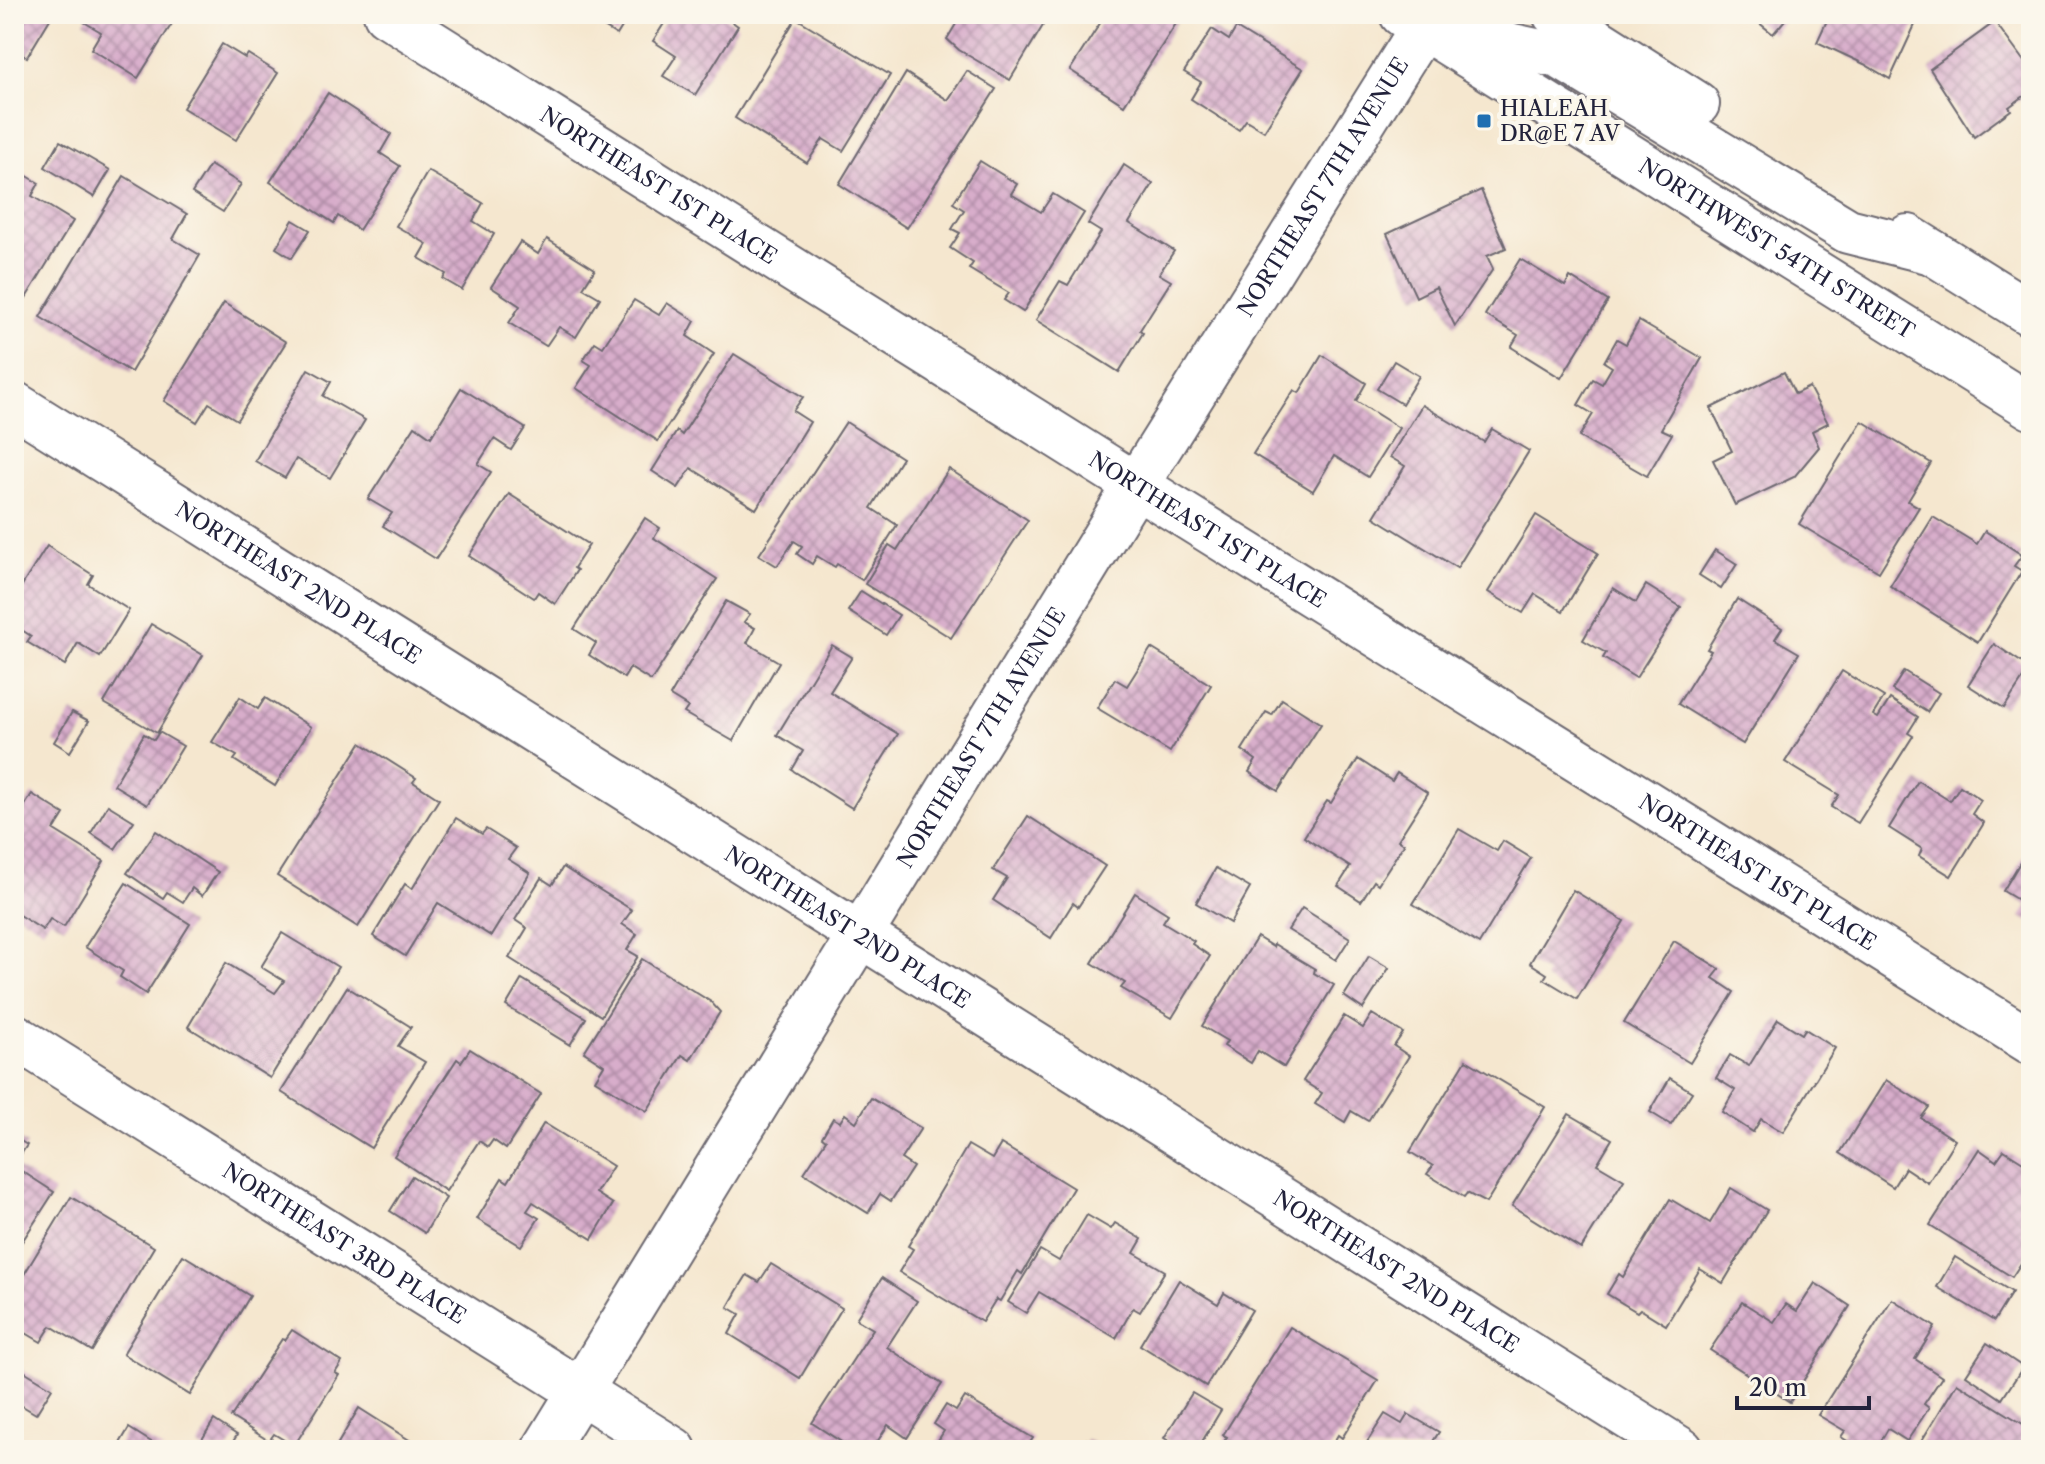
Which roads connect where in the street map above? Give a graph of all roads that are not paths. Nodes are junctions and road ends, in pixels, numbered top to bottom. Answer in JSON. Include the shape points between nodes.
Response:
{"nodes":[{"id":1,"x":386,"y":14,"type":"edge"},
{"id":2,"x":1555,"y":14,"type":"edge"},
{"id":3,"x":1412,"y":20,"type":"edge"},
{"id":4,"x":1932,"y":252,"type":"junction"},
{"id":5,"x":2031,"y":314,"type":"edge"},
{"id":6,"x":14,"y":404,"type":"edge"},
{"id":7,"x":2031,"y":407,"type":"edge"},
{"id":8,"x":1136,"y":485,"type":"junction"},
{"id":9,"x":861,"y":936,"type":"junction"},
{"id":10,"x":14,"y":1036,"type":"edge"},
{"id":11,"x":2031,"y":1042,"type":"edge"},
{"id":12,"x":580,"y":1392,"type":"junction"},
{"id":13,"x":544,"y":1450,"type":"edge"},
{"id":14,"x":674,"y":1450,"type":"edge"},
{"id":15,"x":1681,"y":1450,"type":"edge"}],
"edges":[{"from":1,"to":8,"type":"street","name":"NORTHEAST 1ST PLACE"},
{"from":2,"to":4,"type":"street"},
{"from":3,"to":4,"type":"street","via":[[1559,56],[1848,231]]},
{"from":3,"to":7,"type":"street","name":"NORTHWEST 54TH STREET"},
{"from":3,"to":8,"type":"street","name":"NORTHEAST 7TH AVENUE"},
{"from":4,"to":5,"type":"street"},
{"from":6,"to":9,"type":"street","name":"NORTHEAST 2ND PLACE"},
{"from":8,"to":9,"type":"street","name":"NORTHEAST 7TH AVENUE"},
{"from":8,"to":11,"type":"street","name":"NORTHEAST 1ST PLACE"},
{"from":9,"to":12,"type":"street","name":"NORTHEAST 7TH AVENUE"},
{"from":9,"to":15,"type":"street","name":"NORTHEAST 2ND PLACE"},
{"from":10,"to":12,"type":"street","name":"NORTHEAST 3RD PLACE"},
{"from":12,"to":13,"type":"street","name":"NORTHEAST 7TH AVENUE"},
{"from":12,"to":14,"type":"street","name":"NORTHEAST 3RD PLACE"}]}
